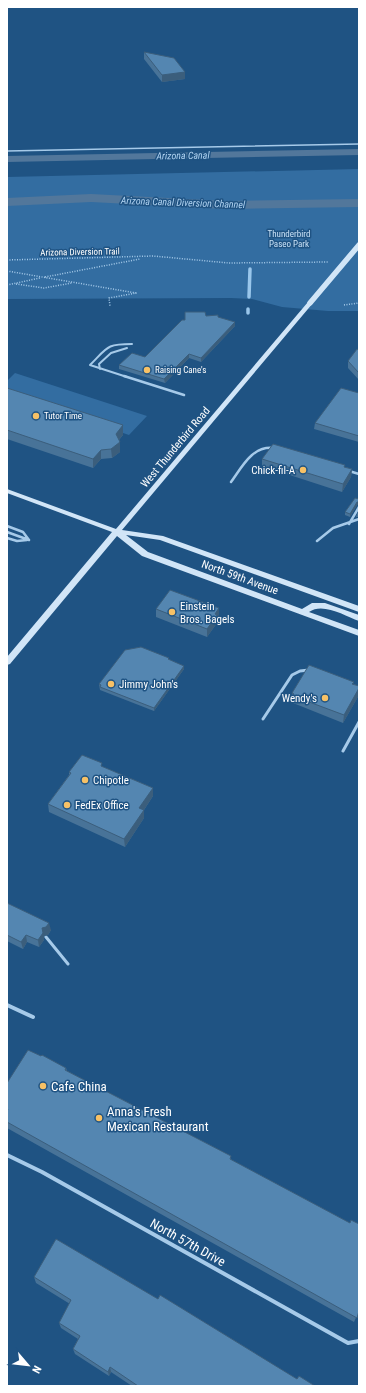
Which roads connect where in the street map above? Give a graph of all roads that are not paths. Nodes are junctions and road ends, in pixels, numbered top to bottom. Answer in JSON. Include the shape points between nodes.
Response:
{"nodes":[{"id":1,"x":359,"y":144,"type":"edge"},
{"id":2,"x":7,"y":151,"type":"edge"},
{"id":3,"x":359,"y":245,"type":"edge"},
{"id":4,"x":132,"y":344,"type":"dead end"},
{"id":5,"x":127,"y":348,"type":"dead end"},
{"id":6,"x":100,"y":369,"type":"junction"},
{"id":7,"x":184,"y":395,"type":"dead end"},
{"id":8,"x":274,"y":448,"type":"edge"},
{"id":9,"x":342,"y":469,"type":"edge"},
{"id":10,"x":359,"y":474,"type":"edge"},
{"id":11,"x":231,"y":482,"type":"dead end"},
{"id":12,"x":7,"y":491,"type":"edge"},
{"id":13,"x":359,"y":507,"type":"edge"},
{"id":14,"x":359,"y":519,"type":"edge"},
{"id":15,"x":348,"y":524,"type":"junction"},
{"id":16,"x":7,"y":526,"type":"edge"},
{"id":17,"x":7,"y":532,"type":"edge"},
{"id":18,"x":118,"y":532,"type":"junction"},
{"id":19,"x":7,"y":538,"type":"edge"},
{"id":20,"x":29,"y":540,"type":"junction"},
{"id":21,"x":317,"y":541,"type":"dead end"},
{"id":22,"x":359,"y":609,"type":"edge"},
{"id":23,"x":303,"y":612,"type":"junction"},
{"id":24,"x":359,"y":618,"type":"edge"},
{"id":25,"x":359,"y":632,"type":"edge"},
{"id":26,"x":7,"y":662,"type":"edge"},
{"id":27,"x":316,"y":672,"type":"edge"},
{"id":28,"x":263,"y":719,"type":"dead end"},
{"id":29,"x":359,"y":722,"type":"edge"},
{"id":30,"x":343,"y":751,"type":"dead end"},
{"id":31,"x":46,"y":937,"type":"edge"},
{"id":32,"x":68,"y":964,"type":"dead end"},
{"id":33,"x":7,"y":1005,"type":"edge"},
{"id":34,"x":33,"y":1017,"type":"dead end"},
{"id":35,"x":7,"y":1155,"type":"edge"},
{"id":36,"x":359,"y":1342,"type":"edge"}],
"edges":[{"from":1,"to":2,"type":"lane"},
{"from":3,"to":18,"type":"main road","name":"West Thunderbird Road","bridge":true},
{"from":4,"to":6,"type":"lane","via":[[109,346],[90,365]]},
{"from":5,"to":6,"type":"lane","via":[[114,350],[108,354],[99,364]]},
{"from":6,"to":7,"type":"lane"},
{"from":8,"to":11,"type":"lane","via":[[259,448]]},
{"from":9,"to":10,"type":"lane"},
{"from":12,"to":18,"type":"main road","name":"North 59th Avenue"},
{"from":13,"to":15,"type":"lane"},
{"from":14,"to":15,"type":"lane"},
{"from":15,"to":21,"type":"lane","via":[[333,528]]},
{"from":16,"to":20,"type":"lane","via":[[23,532]]},
{"from":17,"to":20,"type":"lane"},
{"from":18,"to":22,"type":"main road","name":"North 59th Avenue","via":[[162,538]]},
{"from":18,"to":23,"type":"main road","name":"North 59th Avenue","via":[[145,554]]},
{"from":18,"to":26,"type":"main road","name":"West Thunderbird Road"},
{"from":19,"to":20,"type":"lane","via":[[17,541]]},
{"from":23,"to":24,"type":"main road","via":[[312,606],[325,606]]},
{"from":23,"to":25,"type":"main road","name":"North 59th Avenue"},
{"from":27,"to":28,"type":"lane","via":[[300,671],[292,675]]},
{"from":29,"to":30,"type":"lane"},
{"from":31,"to":32,"type":"lane"},
{"from":33,"to":34,"type":"lane"},
{"from":35,"to":36,"type":"lane","name":"North 57th Drive","via":[[42,1172],[348,1343]]}]}
